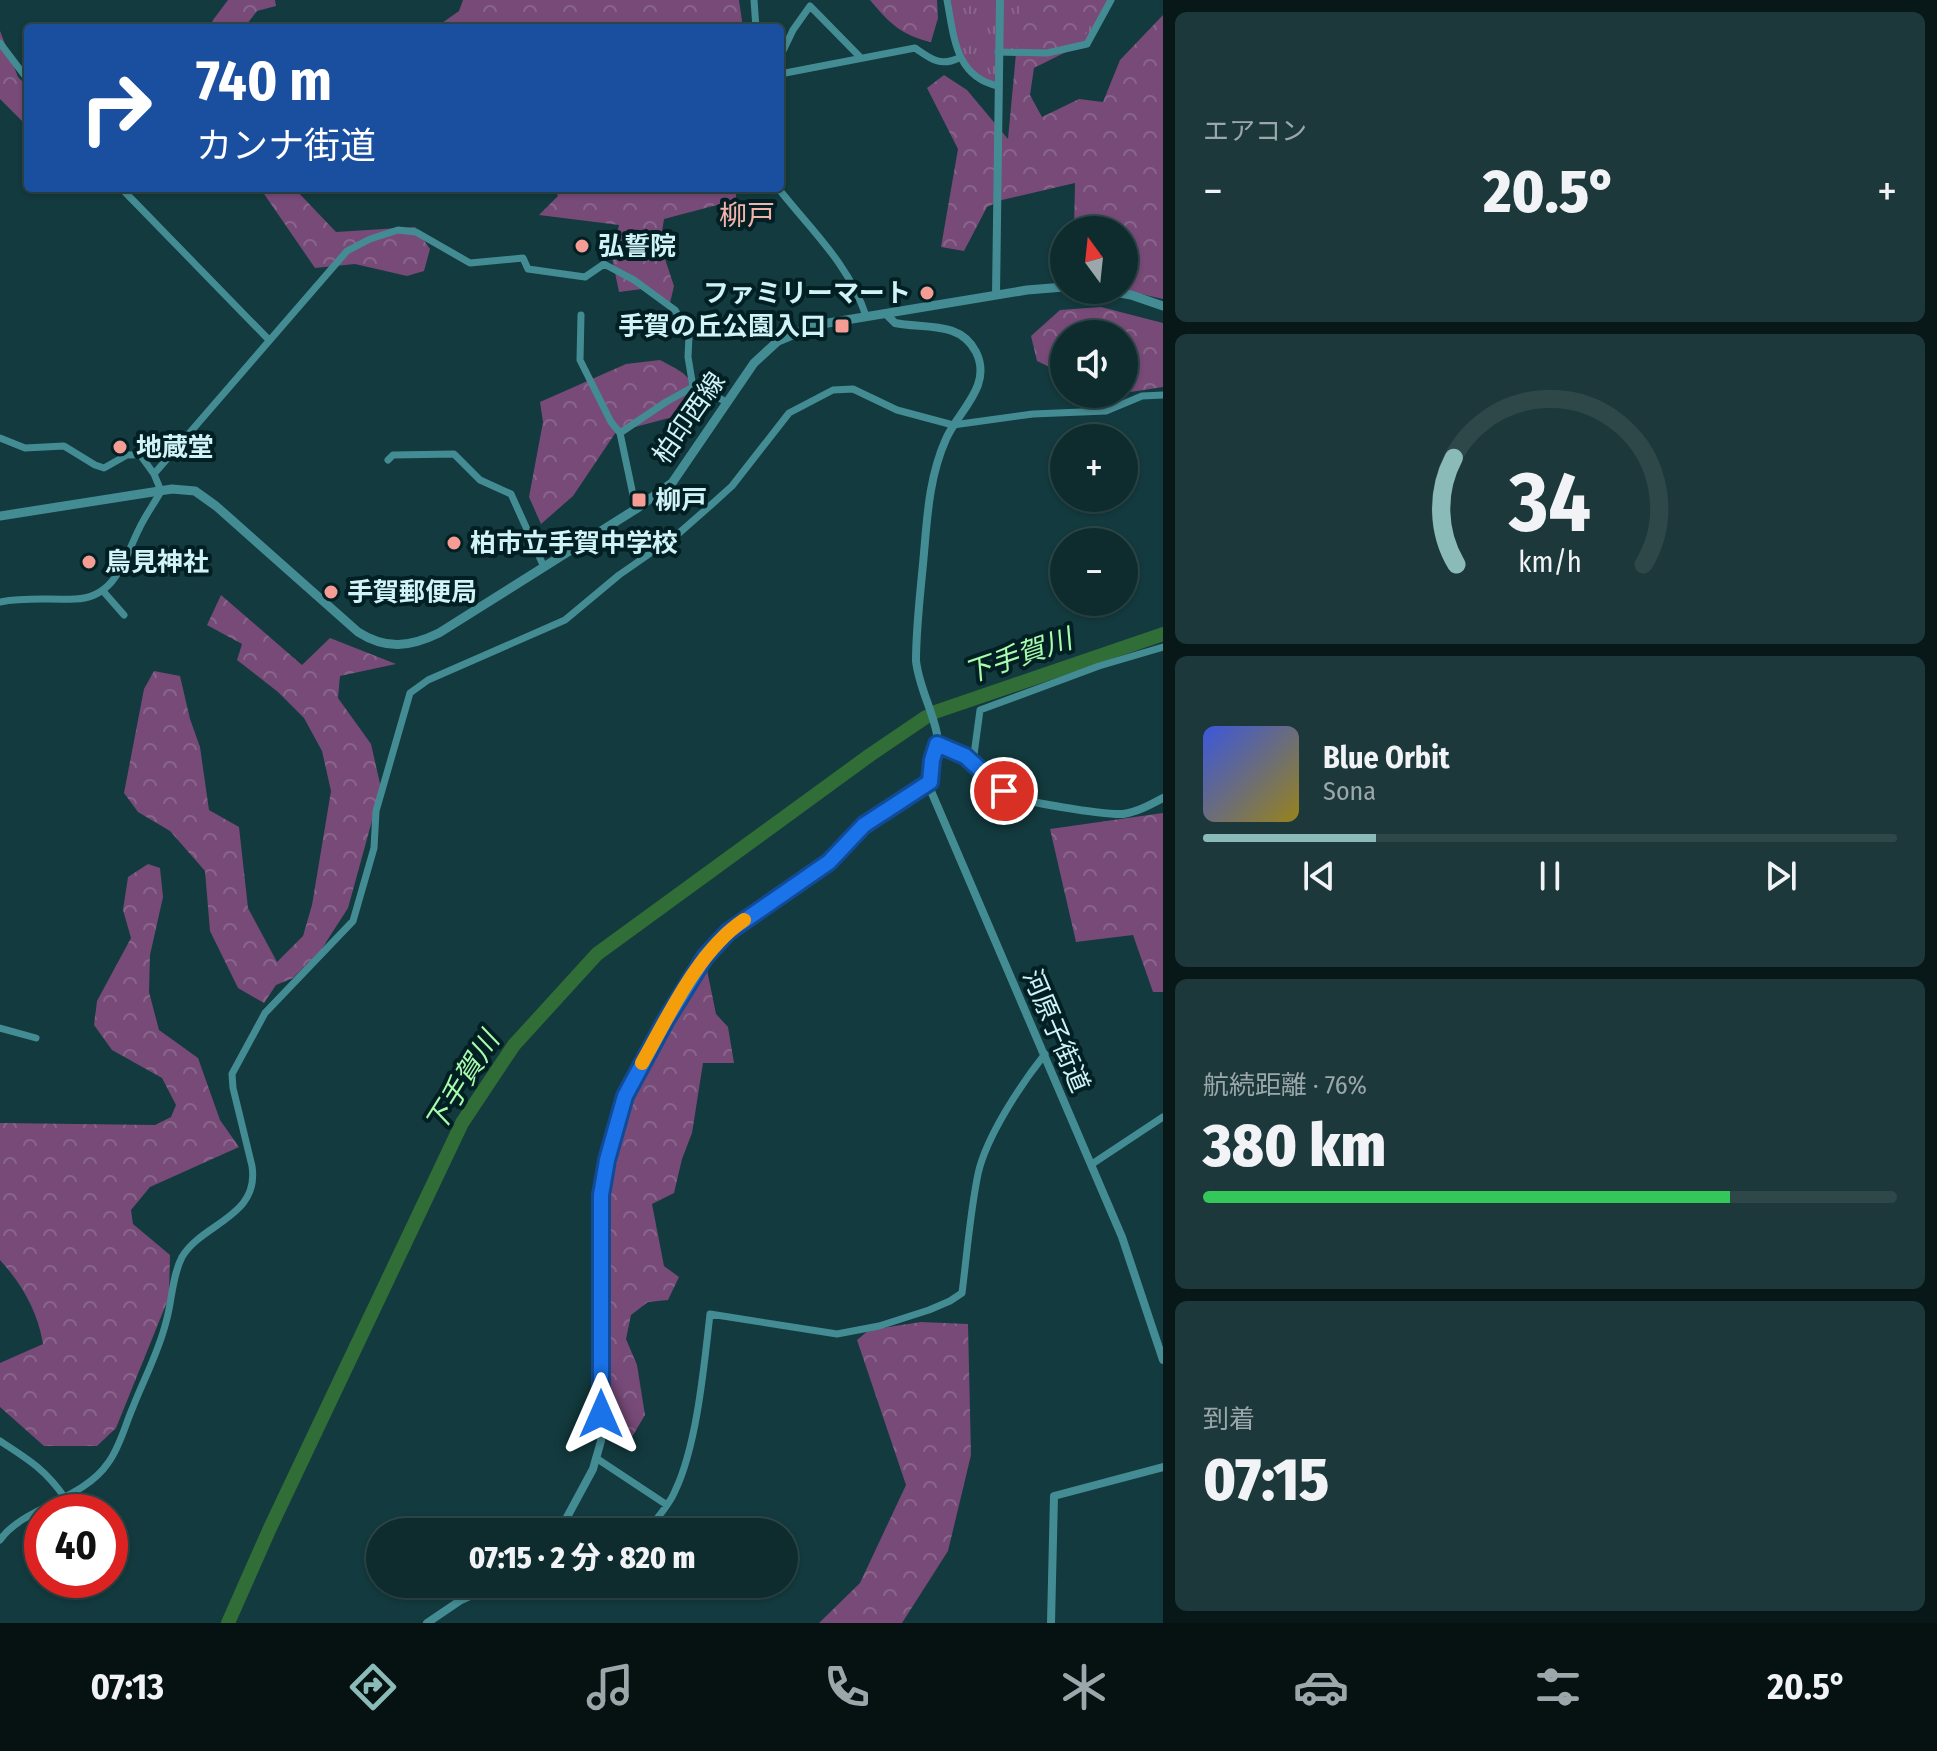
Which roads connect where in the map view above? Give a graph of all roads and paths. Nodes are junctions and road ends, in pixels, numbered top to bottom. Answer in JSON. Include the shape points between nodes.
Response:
{"nodes":[{"id":1,"x":754,"y":0,"type":"edge"},
{"id":2,"x":947,"y":0,"type":"edge"},
{"id":3,"x":1000,"y":0,"type":"edge"},
{"id":4,"x":1111,"y":0,"type":"edge"},
{"id":5,"x":756,"y":24,"type":"edge"},
{"id":6,"x":0,"y":43,"type":"edge"},
{"id":7,"x":784,"y":49,"type":"edge"},
{"id":8,"x":998,"y":52,"type":"junction"},
{"id":9,"x":861,"y":58,"type":"junction"},
{"id":10,"x":959,"y":58,"type":"junction"},
{"id":11,"x":784,"y":73,"type":"edge"},
{"id":12,"x":24,"y":75,"type":"edge"},
{"id":13,"x":998,"y":86,"type":"junction"},
{"id":14,"x":125,"y":192,"type":"edge"},
{"id":15,"x":781,"y":192,"type":"edge"},
{"id":16,"x":1050,"y":289,"type":"edge"},
{"id":17,"x":996,"y":295,"type":"junction"},
{"id":18,"x":1138,"y":297,"type":"edge"},
{"id":19,"x":1163,"y":306,"type":"edge"},
{"id":20,"x":886,"y":314,"type":"junction"},
{"id":21,"x":581,"y":315,"type":"dead end"},
{"id":22,"x":866,"y":316,"type":"junction"},
{"id":23,"x":269,"y":340,"type":"junction"},
{"id":24,"x":693,"y":387,"type":"junction"},
{"id":25,"x":1163,"y":395,"type":"edge"},
{"id":26,"x":726,"y":402,"type":"junction"},
{"id":27,"x":953,"y":425,"type":"junction"},
{"id":28,"x":620,"y":433,"type":"junction"},
{"id":29,"x":0,"y":438,"type":"edge"},
{"id":30,"x":170,"y":454,"type":"junction"},
{"id":31,"x":141,"y":456,"type":"junction"},
{"id":32,"x":388,"y":460,"type":"dead end"},
{"id":33,"x":154,"y":474,"type":"junction"},
{"id":34,"x":161,"y":491,"type":"junction"},
{"id":35,"x":636,"y":509,"type":"junction"},
{"id":36,"x":0,"y":516,"type":"edge"},
{"id":37,"x":544,"y":567,"type":"junction"},
{"id":38,"x":103,"y":591,"type":"junction"},
{"id":39,"x":0,"y":602,"type":"edge"},
{"id":40,"x":124,"y":615,"type":"dead end"},
{"id":41,"x":1163,"y":647,"type":"edge"},
{"id":42,"x":937,"y":744,"type":"junction"},
{"id":43,"x":973,"y":762,"type":"junction"},
{"id":44,"x":930,"y":782,"type":"junction"},
{"id":45,"x":1163,"y":798,"type":"edge"},
{"id":46,"x":0,"y":1028,"type":"edge"},
{"id":47,"x":36,"y":1038,"type":"dead end"},
{"id":48,"x":1045,"y":1054,"type":"junction"},
{"id":49,"x":1163,"y":1117,"type":"edge"},
{"id":50,"x":1092,"y":1164,"type":"junction"},
{"id":51,"x":1163,"y":1360,"type":"edge"},
{"id":52,"x":0,"y":1441,"type":"edge"},
{"id":53,"x":596,"y":1458,"type":"junction"},
{"id":54,"x":1163,"y":1467,"type":"edge"},
{"id":55,"x":62,"y":1494,"type":"edge"},
{"id":56,"x":71,"y":1494,"type":"edge"},
{"id":57,"x":667,"y":1505,"type":"junction"},
{"id":58,"x":566,"y":1518,"type":"edge"},
{"id":59,"x":657,"y":1518,"type":"edge"},
{"id":60,"x":24,"y":1521,"type":"edge"},
{"id":61,"x":0,"y":1540,"type":"edge"},
{"id":62,"x":465,"y":1598,"type":"edge"},
{"id":63,"x":427,"y":1623,"type":"edge"},
{"id":64,"x":1051,"y":1623,"type":"edge"}],
"edges":[{"from":1,"to":5,"type":"street"},
{"from":2,"to":10,"type":"street"},
{"from":3,"to":8,"type":"street"},
{"from":4,"to":8,"type":"street","via":[[1087,44],[1047,53]]},
{"from":6,"to":12,"type":"street"},
{"from":7,"to":9,"type":"street","via":[[810,6]]},
{"from":8,"to":13,"type":"street"},
{"from":9,"to":10,"type":"street","via":[[915,48],[936,62]]},
{"from":9,"to":11,"type":"street"},
{"from":10,"to":13,"type":"street","via":[[977,78]]},
{"from":13,"to":17,"type":"street"},
{"from":14,"to":23,"type":"street"},
{"from":15,"to":22,"type":"street","via":[[837,258]]},
{"from":16,"to":17,"type":"main road","name":"柏印西線"},
{"from":17,"to":20,"type":"main road","name":"柏印西線"},
{"from":18,"to":19,"type":"main road"},
{"from":20,"to":22,"type":"main road","name":"柏印西線"},
{"from":20,"to":27,"type":"street","via":[[895,323],[944,328],[974,347],[981,377]]},
{"from":21,"to":28,"type":"street","via":[[580,360]]},
{"from":22,"to":26,"type":"main road","name":"柏印西線","via":[[803,329],[778,341]]},
{"from":23,"to":24,"type":"street","via":[[347,251],[398,230],[410,231],[470,263],[523,258],[528,269],[585,277],[604,264],[634,280],[675,310],[688,330]]},
{"from":23,"to":30,"type":"street"},
{"from":24,"to":26,"type":"street"},
{"from":24,"to":28,"type":"street"},
{"from":25,"to":27,"type":"street","via":[[1142,396],[1106,411]]},
{"from":26,"to":35,"type":"main road","name":"柏印西線","via":[[672,483]]},
{"from":27,"to":42,"type":"street","via":[[930,493],[916,638],[919,680]]},
{"from":27,"to":56,"type":"street","via":[[897,410],[853,389],[833,390],[811,400],[789,413],[711,505],[565,620],[428,680],[410,693],[376,811],[374,848],[353,921],[265,1013],[232,1074],[254,1178],[251,1190],[181,1259],[166,1324],[114,1451],[96,1476]]},
{"from":28,"to":35,"type":"street"},
{"from":29,"to":31,"type":"street","via":[[25,448],[64,446],[104,468],[127,455]]},
{"from":30,"to":31,"type":"street"},
{"from":30,"to":33,"type":"street"},
{"from":31,"to":33,"type":"street"},
{"from":32,"to":37,"type":"street","via":[[393,455],[454,454],[480,480],[511,494]]},
{"from":33,"to":34,"type":"street"},
{"from":34,"to":36,"type":"main road","name":"柏印西線"},
{"from":34,"to":37,"type":"main road","name":"柏印西線","via":[[184,489],[205,497],[349,625],[390,645],[413,644],[439,633]]},
{"from":34,"to":38,"type":"street","via":[[126,560]]},
{"from":35,"to":37,"type":"main road","name":"柏印西線"},
{"from":38,"to":39,"type":"street","via":[[77,599]]},
{"from":38,"to":40,"type":"street"},
{"from":41,"to":43,"type":"street","via":[[980,710]]},
{"from":42,"to":43,"type":"street"},
{"from":42,"to":44,"type":"street"},
{"from":43,"to":45,"type":"street","via":[[1004,791],[1024,800],[1124,814]]},
{"from":44,"to":48,"type":"street","name":"河原子街道"},
{"from":44,"to":53,"type":"street","via":[[864,825],[829,862],[717,942],[635,1075],[620,1113],[601,1195],[601,1441]]},
{"from":46,"to":47,"type":"street"},
{"from":48,"to":50,"type":"street","name":"河原子街道"},
{"from":48,"to":57,"type":"street","via":[[1023,1081],[978,1173],[962,1293],[929,1310],[837,1334],[710,1314],[687,1455]]},
{"from":49,"to":50,"type":"street"},
{"from":50,"to":51,"type":"street","name":"河原子街道"},
{"from":52,"to":55,"type":"street","via":[[37,1464]]},
{"from":53,"to":57,"type":"street"},
{"from":53,"to":58,"type":"street"},
{"from":54,"to":64,"type":"street","via":[[1054,1496]]},
{"from":57,"to":59,"type":"street"},
{"from":60,"to":61,"type":"street"},
{"from":62,"to":63,"type":"street"}]}
